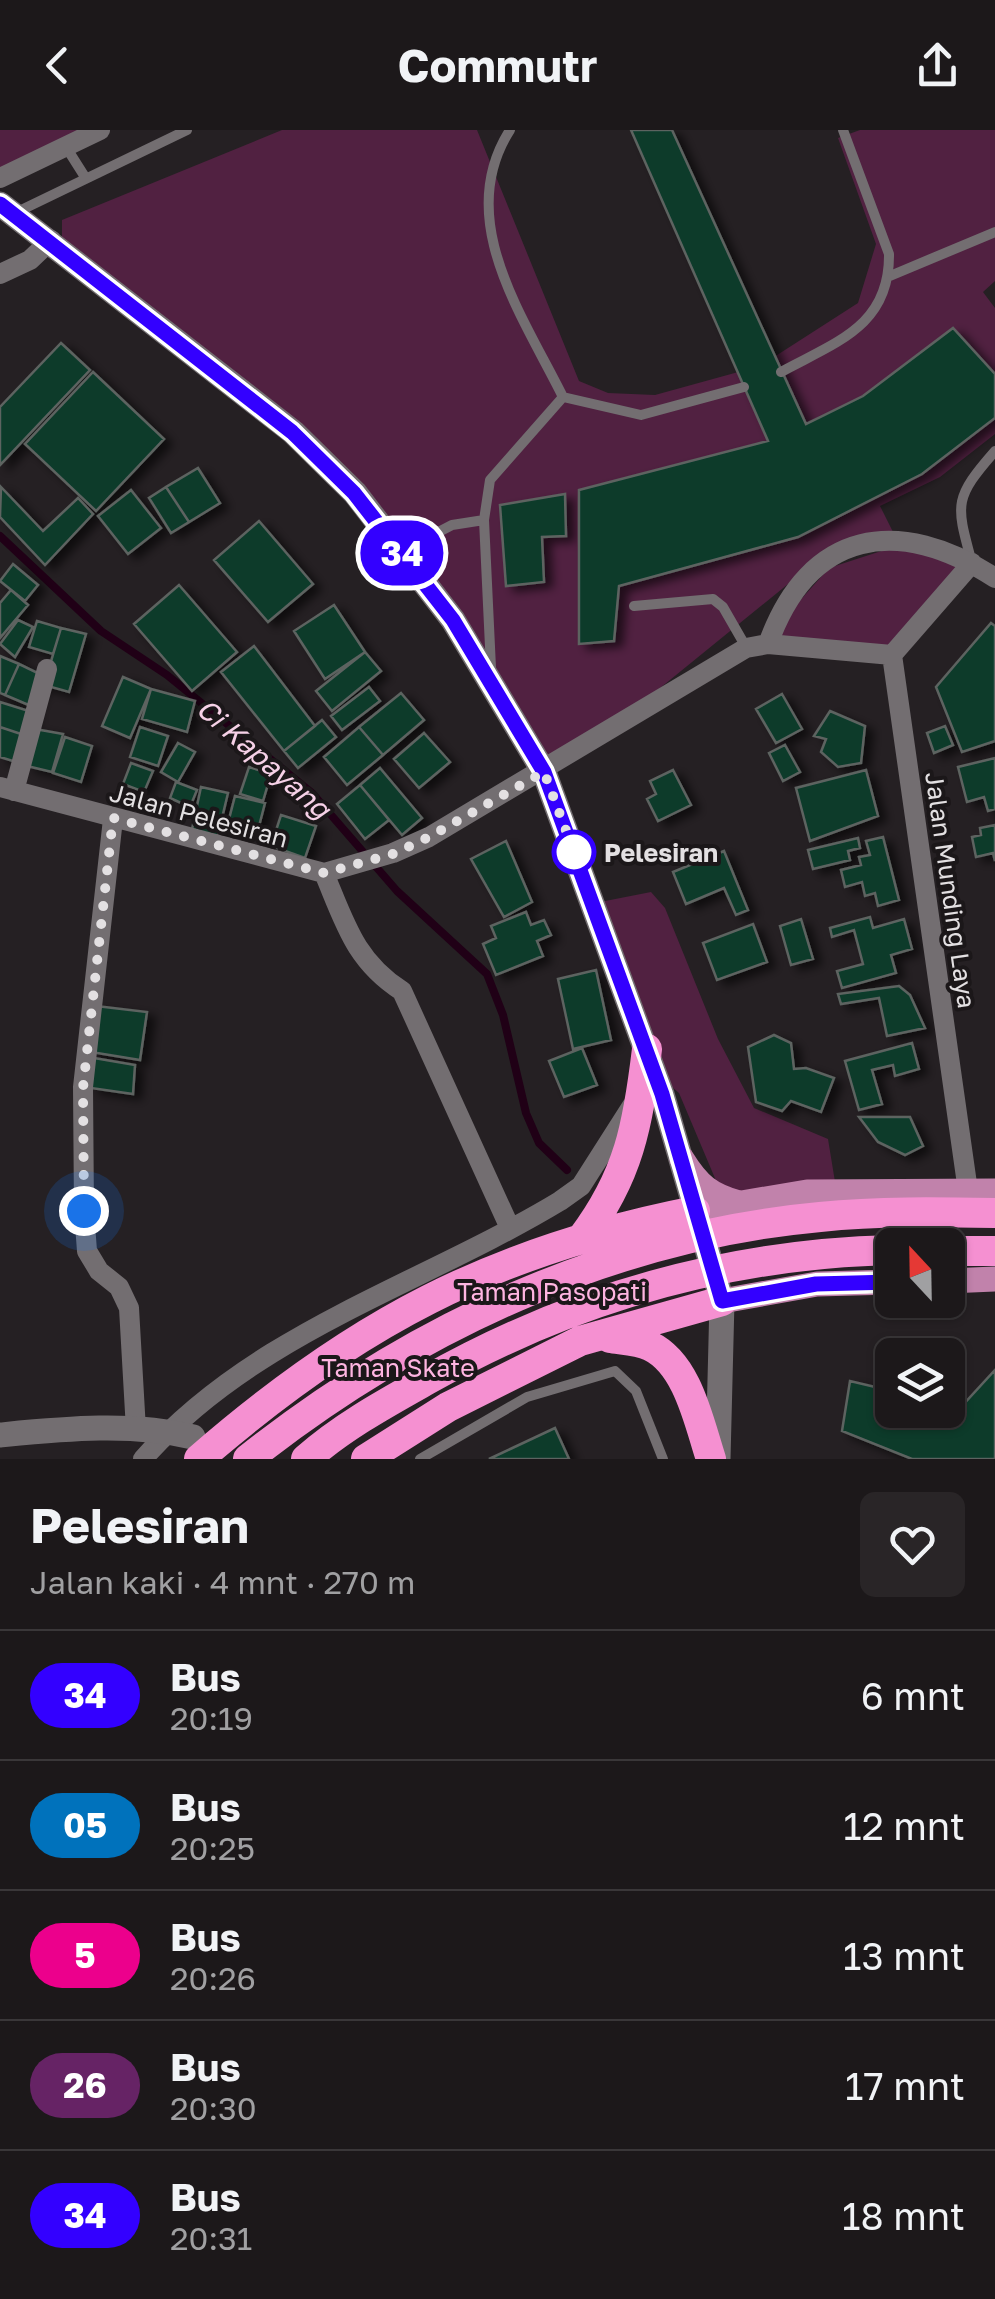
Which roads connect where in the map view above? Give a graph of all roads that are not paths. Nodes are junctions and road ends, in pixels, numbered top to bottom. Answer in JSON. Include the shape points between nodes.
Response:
{"nodes":[{"id":1,"x":100,"y":130,"type":"edge"},
{"id":2,"x":187,"y":130,"type":"edge"},
{"id":3,"x":510,"y":130,"type":"edge"},
{"id":4,"x":843,"y":130,"type":"edge"},
{"id":5,"x":66,"y":147,"type":"junction"},
{"id":6,"x":86,"y":177,"type":"junction"},
{"id":7,"x":0,"y":178,"type":"edge"},
{"id":8,"x":7,"y":209,"type":"edge"},
{"id":9,"x":995,"y":232,"type":"edge"},
{"id":10,"x":51,"y":240,"type":"junction"},
{"id":11,"x":0,"y":274,"type":"edge"},
{"id":12,"x":890,"y":276,"type":"junction"},
{"id":13,"x":781,"y":372,"type":"dead end"},
{"id":14,"x":744,"y":387,"type":"dead end"},
{"id":15,"x":563,"y":397,"type":"junction"},
{"id":16,"x":995,"y":451,"type":"edge"},
{"id":17,"x":484,"y":520,"type":"junction"},
{"id":18,"x":401,"y":552,"type":"junction"},
{"id":19,"x":972,"y":563,"type":"junction"},
{"id":20,"x":995,"y":578,"type":"edge"},
{"id":21,"x":634,"y":606,"type":"dead end"},
{"id":22,"x":768,"y":644,"type":"junction"},
{"id":23,"x":746,"y":648,"type":"junction"},
{"id":24,"x":892,"y":655,"type":"junction"},
{"id":25,"x":47,"y":669,"type":"dead end"},
{"id":26,"x":493,"y":681,"type":"junction"},
{"id":27,"x":544,"y":772,"type":"junction"},
{"id":28,"x":7,"y":789,"type":"edge"},
{"id":29,"x":113,"y":818,"type":"junction"},
{"id":30,"x":324,"y":873,"type":"junction"},
{"id":31,"x":647,"y":1049,"type":"junction"},
{"id":32,"x":642,"y":1092,"type":"junction"},
{"id":33,"x":682,"y":1159,"type":"junction"},
{"id":34,"x":968,"y":1191,"type":"junction"},
{"id":35,"x":995,"y":1191,"type":"edge"},
{"id":36,"x":739,"y":1204,"type":"junction"},
{"id":37,"x":695,"y":1211,"type":"junction"},
{"id":38,"x":995,"y":1213,"type":"edge"},
{"id":39,"x":582,"y":1238,"type":"junction"},
{"id":40,"x":517,"y":1241,"type":"junction"},
{"id":41,"x":875,"y":1250,"type":"edge"},
{"id":42,"x":965,"y":1250,"type":"edge"},
{"id":43,"x":995,"y":1251,"type":"edge"},
{"id":44,"x":995,"y":1279,"type":"edge"},
{"id":45,"x":965,"y":1280,"type":"edge"},
{"id":46,"x":875,"y":1282,"type":"edge"},
{"id":47,"x":722,"y":1301,"type":"junction"},
{"id":48,"x":589,"y":1338,"type":"junction"},
{"id":49,"x":136,"y":1430,"type":"junction"},
{"id":50,"x":168,"y":1431,"type":"junction"},
{"id":51,"x":0,"y":1435,"type":"edge"},
{"id":52,"x":196,"y":1448,"type":"edge"},
{"id":53,"x":143,"y":1459,"type":"edge"},
{"id":54,"x":248,"y":1459,"type":"edge"},
{"id":55,"x":306,"y":1459,"type":"edge"},
{"id":56,"x":366,"y":1459,"type":"edge"},
{"id":57,"x":420,"y":1459,"type":"edge"},
{"id":58,"x":663,"y":1459,"type":"edge"},
{"id":59,"x":710,"y":1459,"type":"edge"},
{"id":60,"x":718,"y":1459,"type":"edge"}],
"edges":[{"from":1,"to":5,"type":"street"},
{"from":2,"to":6,"type":"lane"},
{"from":3,"to":15,"type":"lane","via":[[488,184],[494,257]]},
{"from":4,"to":12,"type":"lane","via":[[889,254]]},
{"from":5,"to":6,"type":"lane"},
{"from":5,"to":7,"type":"street"},
{"from":6,"to":8,"type":"lane"},
{"from":8,"to":10,"type":"main road"},
{"from":9,"to":12,"type":"lane"},
{"from":10,"to":11,"type":"street"},
{"from":10,"to":18,"type":"main road","via":[[292,432]]},
{"from":12,"to":13,"type":"lane","via":[[881,306],[851,334]]},
{"from":14,"to":15,"type":"lane","via":[[641,416]]},
{"from":15,"to":17,"type":"lane","via":[[490,480]]},
{"from":16,"to":19,"type":"lane","via":[[960,496]]},
{"from":17,"to":18,"type":"lane","via":[[452,525]]},
{"from":17,"to":26,"type":"lane"},
{"from":18,"to":26,"type":"main road"},
{"from":19,"to":20,"type":"street"},
{"from":19,"to":22,"type":"street","via":[[940,546],[903,539],[832,556],[802,579]]},
{"from":19,"to":24,"type":"street"},
{"from":21,"to":23,"type":"lane","via":[[713,599]]},
{"from":22,"to":23,"type":"street"},
{"from":22,"to":24,"type":"street"},
{"from":23,"to":27,"type":"street","name":"Jalan Pelesiran"},
{"from":24,"to":34,"type":"street","name":"Jalan Munding Laya"},
{"from":25,"to":28,"type":"street"},
{"from":26,"to":27,"type":"main road"},
{"from":27,"to":30,"type":"street","name":"Jalan Pelesiran","via":[[429,837]]},
{"from":27,"to":31,"type":"main road"},
{"from":28,"to":29,"type":"street","name":"Jalan Pelesiran"},
{"from":29,"to":30,"type":"street","name":"Jalan Pelesiran"},
{"from":29,"to":49,"type":"street","via":[[83,1088],[87,1250],[129,1308]]},
{"from":30,"to":40,"type":"street","via":[[352,941],[376,974],[402,991]]},
{"from":31,"to":32,"type":"highway"},
{"from":31,"to":33,"type":"main road"},
{"from":32,"to":39,"type":"highway","via":[[627,1164]]},
{"from":32,"to":40,"type":"street","via":[[580,1186]]},
{"from":33,"to":36,"type":"main road","via":[[713,1196]]},
{"from":33,"to":37,"type":"main road"},
{"from":34,"to":35,"type":"main road"},
{"from":34,"to":36,"type":"main road","via":[[807,1192]]},
{"from":36,"to":37,"type":"main road"},
{"from":37,"to":39,"type":"highway"},
{"from":37,"to":47,"type":"main road"},
{"from":38,"to":54,"type":"highway","via":[[817,1217],[714,1234],[593,1268],[470,1316],[381,1364]]},
{"from":39,"to":40,"type":"highway"},
{"from":40,"to":50,"type":"street","via":[[339,1314]]},
{"from":40,"to":52,"type":"highway","via":[[383,1321]]},
{"from":41,"to":55,"type":"highway","via":[[729,1265],[592,1302],[484,1348],[372,1411]]},
{"from":42,"to":43,"type":"highway"},
{"from":44,"to":45,"type":"main road"},
{"from":46,"to":47,"type":"main road","via":[[816,1284]]},
{"from":47,"to":48,"type":"highway"},
{"from":47,"to":60,"type":"main road"},
{"from":48,"to":56,"type":"highway","via":[[448,1406]]},
{"from":48,"to":59,"type":"highway","via":[[652,1346],[672,1366]]},
{"from":49,"to":50,"type":"main road"},
{"from":49,"to":51,"type":"main road"},
{"from":50,"to":52,"type":"main road"},
{"from":50,"to":53,"type":"street"},
{"from":57,"to":58,"type":"lane","via":[[527,1398],[615,1371],[636,1391]]}]}
